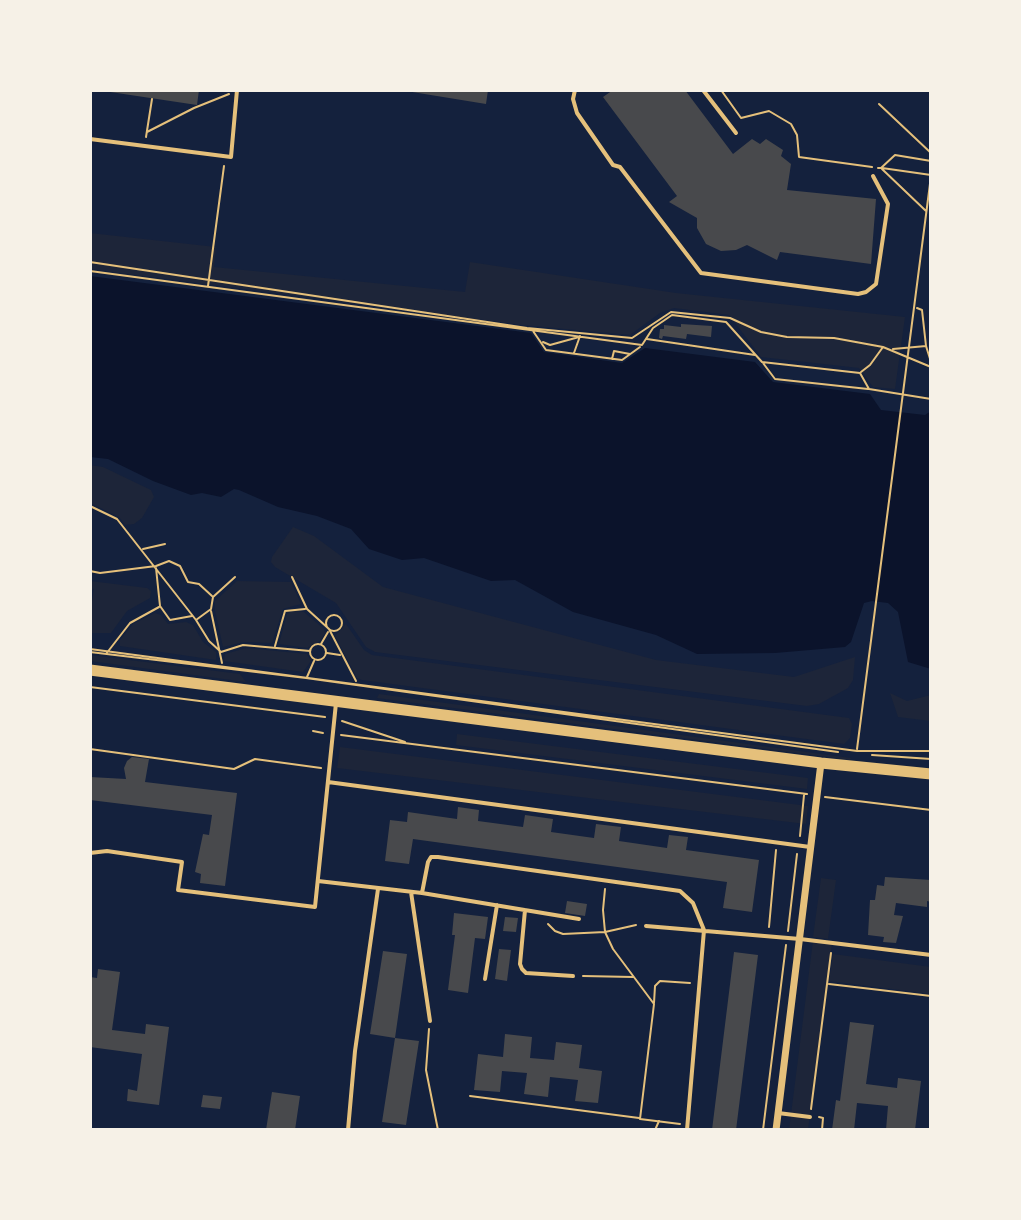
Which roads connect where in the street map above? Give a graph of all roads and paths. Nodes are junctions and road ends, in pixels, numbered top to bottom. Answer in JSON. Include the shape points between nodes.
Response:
{"nodes":[{"id":1,"x":575,"y":90,"type":"edge"},
{"id":2,"x":703,"y":90,"type":"edge"},
{"id":3,"x":721,"y":90,"type":"edge"},
{"id":4,"x":235,"y":91,"type":"edge"},
{"id":5,"x":152,"y":99,"type":"dead end"},
{"id":6,"x":879,"y":104,"type":"dead end"},
{"id":7,"x":736,"y":133,"type":"dead end"},
{"id":8,"x":90,"y":139,"type":"edge"},
{"id":9,"x":931,"y":153,"type":"edge"},
{"id":10,"x":226,"y":156,"type":"junction"},
{"id":11,"x":931,"y":161,"type":"edge"},
{"id":12,"x":881,"y":168,"type":"junction"},
{"id":13,"x":873,"y":176,"type":"dead end"},
{"id":14,"x":931,"y":176,"type":"edge"},
{"id":15,"x":927,"y":212,"type":"junction"},
{"id":16,"x":90,"y":262,"type":"edge"},
{"id":17,"x":90,"y":271,"type":"edge"},
{"id":18,"x":209,"y":278,"type":"junction"},
{"id":19,"x":208,"y":286,"type":"junction"},
{"id":20,"x":914,"y":308,"type":"junction"},
{"id":21,"x":533,"y":330,"type":"junction"},
{"id":22,"x":580,"y":336,"type":"junction"},
{"id":23,"x":646,"y":338,"type":"junction"},
{"id":24,"x":539,"y":341,"type":"junction"},
{"id":25,"x":616,"y":341,"type":"junction"},
{"id":26,"x":642,"y":345,"type":"junction"},
{"id":27,"x":926,"y":346,"type":"junction"},
{"id":28,"x":883,"y":347,"type":"junction"},
{"id":29,"x":892,"y":350,"type":"junction"},
{"id":30,"x":614,"y":351,"type":"junction"},
{"id":31,"x":574,"y":354,"type":"junction"},
{"id":32,"x":631,"y":354,"type":"junction"},
{"id":33,"x":756,"y":355,"type":"junction"},
{"id":34,"x":612,"y":359,"type":"junction"},
{"id":35,"x":762,"y":362,"type":"junction"},
{"id":36,"x":931,"y":362,"type":"edge"},
{"id":37,"x":931,"y":367,"type":"edge"},
{"id":38,"x":860,"y":373,"type":"junction"},
{"id":39,"x":869,"y":389,"type":"junction"},
{"id":40,"x":931,"y":399,"type":"edge"},
{"id":41,"x":90,"y":506,"type":"edge"},
{"id":42,"x":165,"y":544,"type":"dead end"},
{"id":43,"x":143,"y":549,"type":"junction"},
{"id":44,"x":156,"y":566,"type":"junction"},
{"id":45,"x":90,"y":571,"type":"edge"},
{"id":46,"x":235,"y":577,"type":"dead end"},
{"id":47,"x":292,"y":577,"type":"dead end"},
{"id":48,"x":213,"y":597,"type":"junction"},
{"id":49,"x":160,"y":606,"type":"junction"},
{"id":50,"x":211,"y":609,"type":"junction"},
{"id":51,"x":307,"y":609,"type":"junction"},
{"id":52,"x":193,"y":616,"type":"junction"},
{"id":53,"x":329,"y":629,"type":"junction"},
{"id":54,"x":321,"y":645,"type":"junction"},
{"id":55,"x":275,"y":648,"type":"junction"},
{"id":56,"x":90,"y":650,"type":"edge"},
{"id":57,"x":310,"y":651,"type":"junction"},
{"id":58,"x":107,"y":652,"type":"junction"},
{"id":59,"x":221,"y":652,"type":"junction"},
{"id":60,"x":325,"y":653,"type":"junction"},
{"id":61,"x":343,"y":655,"type":"junction"},
{"id":62,"x":315,"y":660,"type":"junction"},
{"id":63,"x":222,"y":666,"type":"junction"},
{"id":64,"x":90,"y":670,"type":"edge"},
{"id":65,"x":307,"y":677,"type":"junction"},
{"id":66,"x":357,"y":684,"type":"junction"},
{"id":67,"x":90,"y":687,"type":"edge"},
{"id":68,"x":337,"y":700,"type":"junction"},
{"id":69,"x":335,"y":718,"type":"junction"},
{"id":70,"x":313,"y":731,"type":"dead end"},
{"id":71,"x":333,"y":734,"type":"junction"},
{"id":72,"x":410,"y":744,"type":"junction"},
{"id":73,"x":90,"y":749,"type":"edge"},
{"id":74,"x":931,"y":751,"type":"edge"},
{"id":75,"x":857,"y":752,"type":"junction"},
{"id":76,"x":931,"y":759,"type":"edge"},
{"id":77,"x":821,"y":763,"type":"junction"},
{"id":78,"x":330,"y":769,"type":"junction"},
{"id":79,"x":931,"y":774,"type":"edge"},
{"id":80,"x":328,"y":782,"type":"junction"},
{"id":81,"x":804,"y":793,"type":"junction"},
{"id":82,"x":818,"y":796,"type":"junction"},
{"id":83,"x":931,"y":810,"type":"edge"},
{"id":84,"x":776,"y":843,"type":"junction"},
{"id":85,"x":798,"y":846,"type":"junction"},
{"id":86,"x":811,"y":847,"type":"junction"},
{"id":87,"x":90,"y":853,"type":"edge"},
{"id":88,"x":607,"y":880,"type":"junction"},
{"id":89,"x":318,"y":881,"type":"junction"},
{"id":90,"x":378,"y":889,"type":"junction"},
{"id":91,"x":411,"y":892,"type":"junction"},
{"id":92,"x":422,"y":893,"type":"junction"},
{"id":93,"x":497,"y":905,"type":"junction"},
{"id":94,"x":525,"y":910,"type":"junction"},
{"id":95,"x":541,"y":912,"type":"junction"},
{"id":96,"x":579,"y":919,"type":"dead end"},
{"id":97,"x":646,"y":926,"type":"joint"},
{"id":98,"x":704,"y":930,"type":"junction"},
{"id":99,"x":605,"y":932,"type":"junction"},
{"id":100,"x":768,"y":936,"type":"junction"},
{"id":101,"x":787,"y":938,"type":"junction"},
{"id":102,"x":800,"y":939,"type":"junction"},
{"id":103,"x":832,"y":943,"type":"junction"},
{"id":104,"x":931,"y":955,"type":"edge"},
{"id":105,"x":573,"y":976,"type":"joint"},
{"id":106,"x":634,"y":977,"type":"junction"},
{"id":107,"x":485,"y":979,"type":"dead end"},
{"id":108,"x":700,"y":984,"type":"junction"},
{"id":109,"x":827,"y":984,"type":"junction"},
{"id":110,"x":931,"y":996,"type":"edge"},
{"id":111,"x":654,"y":1004,"type":"junction"},
{"id":112,"x":430,"y":1021,"type":"joint"},
{"id":113,"x":470,"y":1096,"type":"dead end"},
{"id":114,"x":778,"y":1113,"type":"junction"},
{"id":115,"x":810,"y":1117,"type":"junction"},
{"id":116,"x":640,"y":1119,"type":"junction"},
{"id":117,"x":659,"y":1121,"type":"junction"},
{"id":118,"x":687,"y":1127,"type":"edge"},
{"id":119,"x":348,"y":1130,"type":"edge"},
{"id":120,"x":438,"y":1130,"type":"edge"},
{"id":121,"x":655,"y":1130,"type":"edge"},
{"id":122,"x":763,"y":1130,"type":"edge"},
{"id":123,"x":776,"y":1130,"type":"edge"},
{"id":124,"x":822,"y":1130,"type":"edge"}],
"edges":[{"from":1,"to":13,"type":"lane","via":[[577,113],[701,273],[866,292],[876,284],[888,204]]},
{"from":2,"to":7,"type":"lane"},
{"from":3,"to":12,"type":"path","via":[[741,118],[769,111],[791,124],[799,157]]},
{"from":4,"to":5,"type":"path","via":[[147,132]]},
{"from":4,"to":10,"type":"lane","via":[[231,157]]},
{"from":6,"to":9,"type":"path"},
{"from":8,"to":10,"type":"lane"},
{"from":10,"to":18,"type":"path"},
{"from":11,"to":12,"type":"path","via":[[895,155]]},
{"from":12,"to":14,"type":"path"},
{"from":12,"to":15,"type":"path"},
{"from":14,"to":15,"type":"path"},
{"from":15,"to":20,"type":"path"},
{"from":16,"to":18,"type":"path"},
{"from":17,"to":19,"type":"path"},
{"from":18,"to":19,"type":"path"},
{"from":18,"to":28,"type":"path","via":[[527,328],[632,338],[671,312],[730,318],[787,337]]},
{"from":19,"to":21,"type":"path"},
{"from":20,"to":27,"type":"path","via":[[922,310]]},
{"from":20,"to":75,"type":"path"},
{"from":21,"to":22,"type":"path"},
{"from":21,"to":24,"type":"path"},
{"from":22,"to":24,"type":"path","via":[[550,345]]},
{"from":22,"to":25,"type":"path"},
{"from":22,"to":31,"type":"path"},
{"from":23,"to":26,"type":"path"},
{"from":23,"to":33,"type":"path"},
{"from":23,"to":33,"type":"path","via":[[672,315],[726,322]]},
{"from":24,"to":31,"type":"path","via":[[546,350]]},
{"from":25,"to":26,"type":"path"},
{"from":25,"to":30,"type":"path"},
{"from":26,"to":32,"type":"path"},
{"from":27,"to":29,"type":"path"},
{"from":27,"to":36,"type":"path"},
{"from":28,"to":29,"type":"path"},
{"from":28,"to":38,"type":"path"},
{"from":29,"to":37,"type":"path"},
{"from":30,"to":32,"type":"path"},
{"from":30,"to":34,"type":"path"},
{"from":31,"to":34,"type":"path"},
{"from":32,"to":34,"type":"path"},
{"from":33,"to":35,"type":"path"},
{"from":35,"to":38,"type":"path"},
{"from":35,"to":39,"type":"path","via":[[775,379]]},
{"from":38,"to":39,"type":"path"},
{"from":39,"to":40,"type":"path"},
{"from":41,"to":43,"type":"path","via":[[117,519]]},
{"from":42,"to":43,"type":"path"},
{"from":43,"to":44,"type":"path"},
{"from":44,"to":45,"type":"path"},
{"from":44,"to":48,"type":"path","via":[[169,561],[180,566],[188,582]]},
{"from":44,"to":49,"type":"path"},
{"from":44,"to":52,"type":"path"},
{"from":46,"to":48,"type":"path"},
{"from":47,"to":51,"type":"path"},
{"from":48,"to":50,"type":"path"},
{"from":49,"to":52,"type":"path","via":[[170,620]]},
{"from":49,"to":58,"type":"path","via":[[130,623]]},
{"from":50,"to":52,"type":"path","via":[[196,620]]},
{"from":50,"to":59,"type":"path"},
{"from":51,"to":53,"type":"path"},
{"from":51,"to":55,"type":"path","via":[[285,611]]},
{"from":52,"to":59,"type":"path"},
{"from":53,"to":54,"type":"path"},
{"from":53,"to":61,"type":"path"},
{"from":54,"to":57,"type":"path"},
{"from":54,"to":60,"type":"path"},
{"from":55,"to":57,"type":"path"},
{"from":55,"to":59,"type":"path","via":[[243,645]]},
{"from":56,"to":58,"type":"path"},
{"from":57,"to":62,"type":"path"},
{"from":58,"to":63,"type":"path"},
{"from":59,"to":63,"type":"path"},
{"from":60,"to":61,"type":"path"},
{"from":60,"to":62,"type":"path"},
{"from":61,"to":66,"type":"path"},
{"from":62,"to":65,"type":"path"},
{"from":63,"to":65,"type":"path"},
{"from":64,"to":68,"type":"main road"},
{"from":65,"to":66,"type":"path"},
{"from":66,"to":75,"type":"path"},
{"from":67,"to":69,"type":"path"},
{"from":68,"to":69,"type":"lane"},
{"from":68,"to":77,"type":"main road"},
{"from":69,"to":71,"type":"lane"},
{"from":69,"to":72,"type":"path"},
{"from":70,"to":71,"type":"path"},
{"from":71,"to":72,"type":"path"},
{"from":71,"to":78,"type":"lane"},
{"from":72,"to":81,"type":"path"},
{"from":73,"to":78,"type":"path","via":[[234,769],[255,759]]},
{"from":74,"to":75,"type":"path"},
{"from":75,"to":76,"type":"path"},
{"from":77,"to":79,"type":"main road"},
{"from":77,"to":82,"type":"street"},
{"from":78,"to":80,"type":"lane"},
{"from":80,"to":84,"type":"lane"},
{"from":80,"to":89,"type":"lane"},
{"from":81,"to":82,"type":"path"},
{"from":81,"to":85,"type":"path"},
{"from":82,"to":83,"type":"path"},
{"from":82,"to":86,"type":"street"},
{"from":84,"to":85,"type":"lane"},
{"from":84,"to":100,"type":"path"},
{"from":85,"to":86,"type":"lane"},
{"from":85,"to":101,"type":"path"},
{"from":86,"to":102,"type":"street"},
{"from":87,"to":89,"type":"lane","via":[[182,862],[178,890],[315,907]]},
{"from":88,"to":92,"type":"lane","via":[[431,857]]},
{"from":88,"to":98,"type":"lane","via":[[680,891],[693,903]]},
{"from":88,"to":99,"type":"path"},
{"from":89,"to":90,"type":"lane"},
{"from":90,"to":91,"type":"lane"},
{"from":90,"to":119,"type":"lane"},
{"from":91,"to":92,"type":"lane"},
{"from":91,"to":112,"type":"lane"},
{"from":92,"to":93,"type":"lane"},
{"from":93,"to":94,"type":"lane"},
{"from":93,"to":107,"type":"lane"},
{"from":94,"to":95,"type":"lane"},
{"from":94,"to":105,"type":"lane","via":[[522,969]]},
{"from":95,"to":96,"type":"lane"},
{"from":95,"to":99,"type":"path","via":[[563,934]]},
{"from":97,"to":98,"type":"lane"},
{"from":97,"to":99,"type":"path","via":[[625,925]]},
{"from":98,"to":100,"type":"lane"},
{"from":98,"to":108,"type":"lane"},
{"from":99,"to":106,"type":"path"},
{"from":100,"to":101,"type":"lane"},
{"from":101,"to":102,"type":"lane"},
{"from":101,"to":122,"type":"path"},
{"from":102,"to":103,"type":"lane"},
{"from":102,"to":114,"type":"street"},
{"from":103,"to":104,"type":"lane"},
{"from":103,"to":109,"type":"path"},
{"from":105,"to":106,"type":"path"},
{"from":106,"to":111,"type":"path"},
{"from":108,"to":111,"type":"path","via":[[660,981]]},
{"from":108,"to":118,"type":"lane"},
{"from":109,"to":110,"type":"path"},
{"from":109,"to":115,"type":"path"},
{"from":111,"to":116,"type":"path"},
{"from":112,"to":120,"type":"path","via":[[426,1070]]},
{"from":113,"to":116,"type":"path"},
{"from":114,"to":115,"type":"lane"},
{"from":114,"to":123,"type":"street"},
{"from":115,"to":124,"type":"path","via":[[823,1118]]},
{"from":116,"to":117,"type":"path"},
{"from":117,"to":118,"type":"path"},
{"from":117,"to":121,"type":"path"}]}
